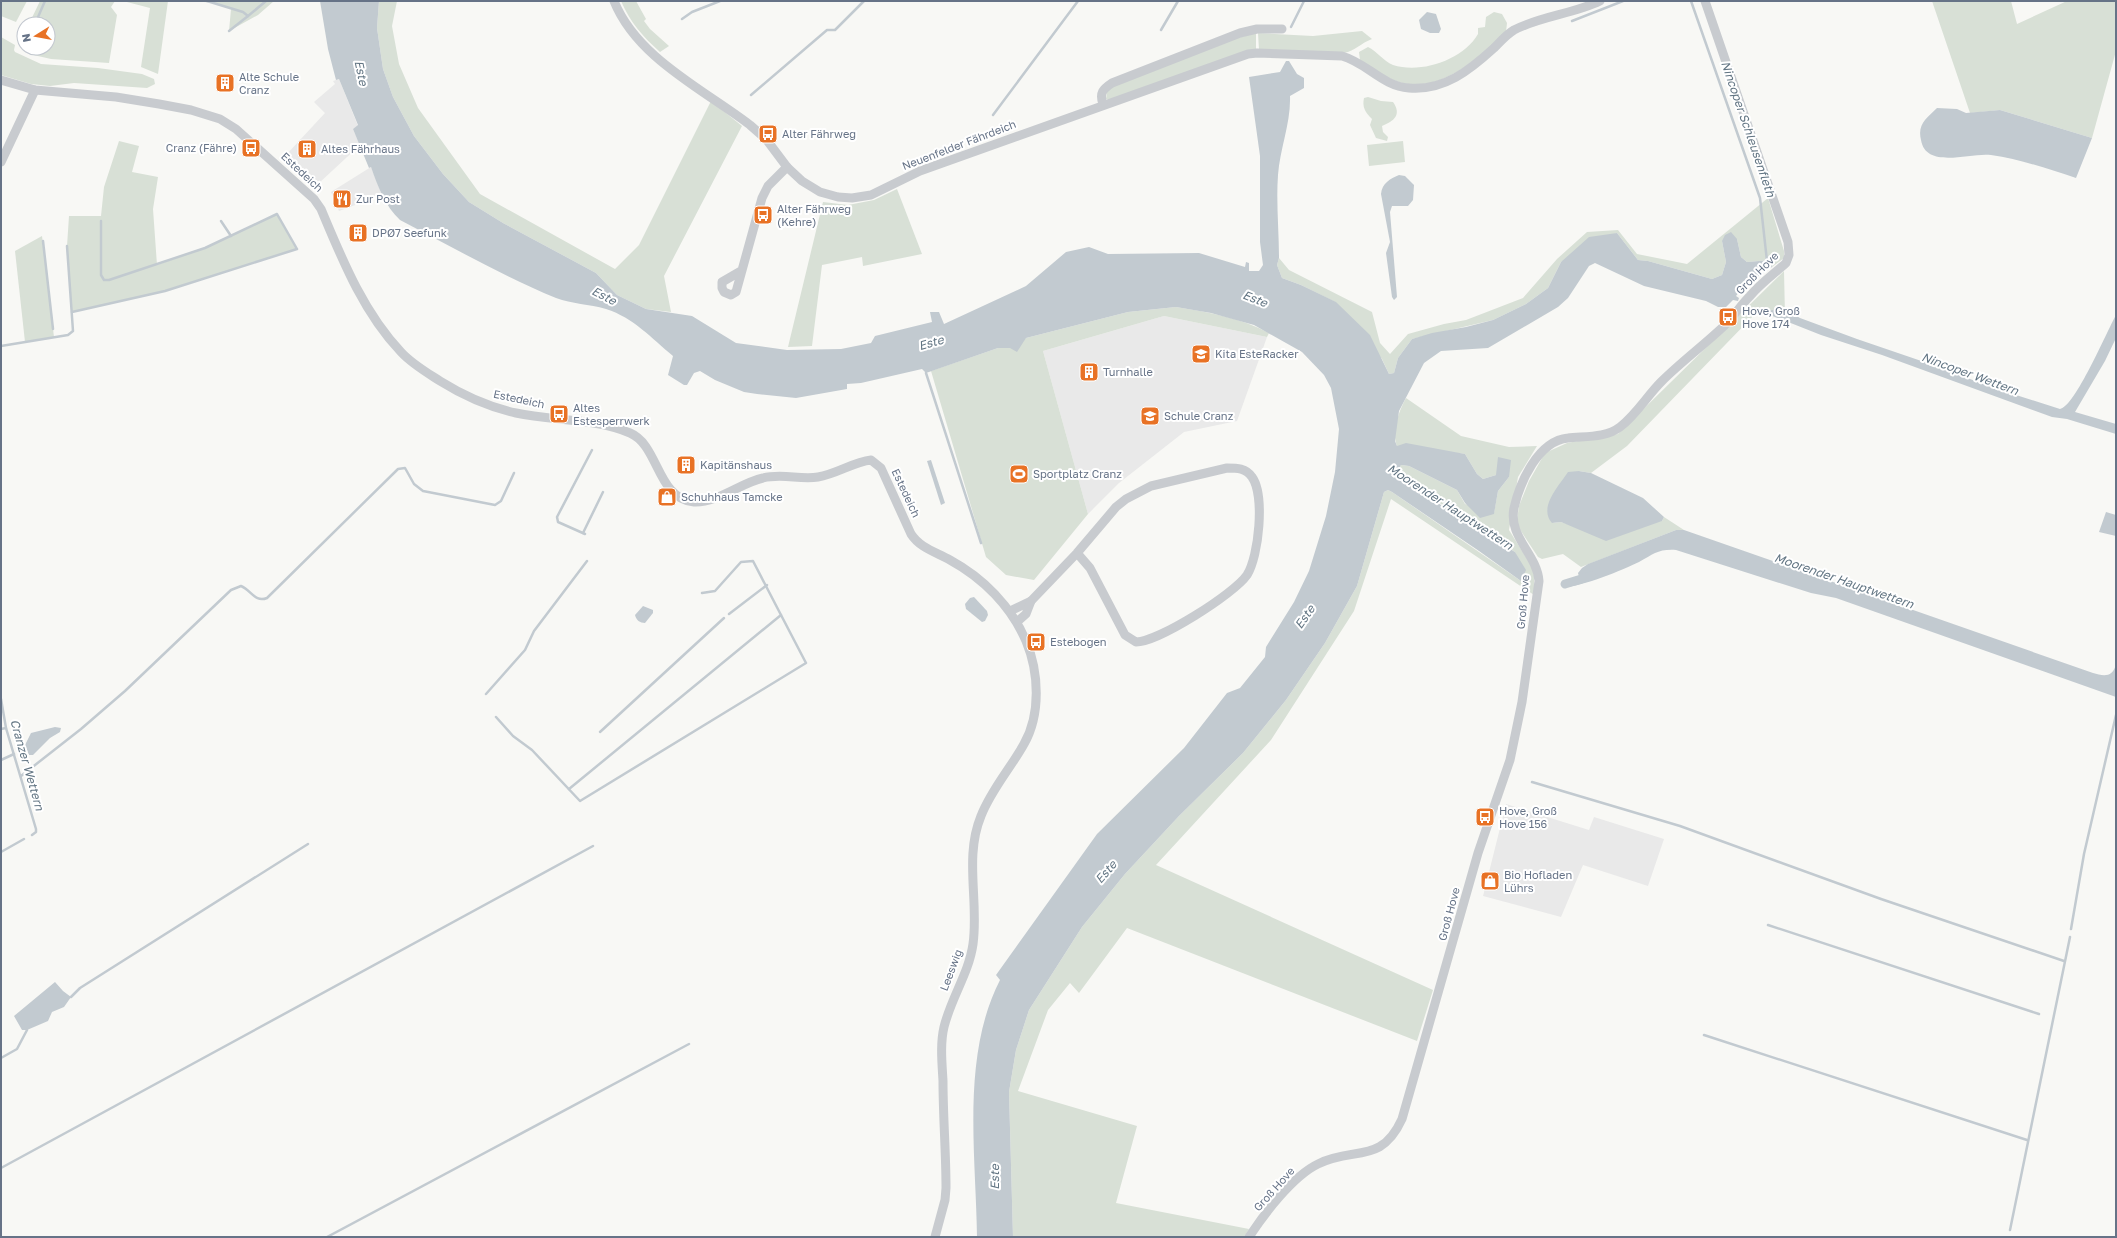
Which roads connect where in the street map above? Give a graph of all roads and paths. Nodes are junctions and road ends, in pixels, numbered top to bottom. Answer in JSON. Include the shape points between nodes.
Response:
{"nodes":[{"id":1,"x":614,"y":1,"type":"edge"},
{"id":2,"x":1600,"y":1,"type":"edge"},
{"id":3,"x":1705,"y":1,"type":"edge"},
{"id":4,"x":1282,"y":29,"type":"dead end"},
{"id":5,"x":1,"y":80,"type":"edge"},
{"id":6,"x":36,"y":90,"type":"junction"},
{"id":7,"x":1103,"y":104,"type":"junction"},
{"id":8,"x":1,"y":162,"type":"edge"},
{"id":9,"x":787,"y":167,"type":"junction"},
{"id":10,"x":741,"y":271,"type":"dead end"},
{"id":11,"x":1077,"y":552,"type":"junction"},
{"id":12,"x":1031,"y":601,"type":"junction"},
{"id":13,"x":1010,"y":611,"type":"junction"},
{"id":14,"x":1017,"y":622,"type":"junction"},
{"id":15,"x":1032,"y":723,"type":"joint"},
{"id":16,"x":935,"y":1237,"type":"edge"},
{"id":17,"x":1249,"y":1237,"type":"edge"}],
"edges":[{"from":1,"to":9,"type":"street","name":"Neuenfelder Fährdeich","via":[[631,32],[646,48],[750,125],[766,139]]},
{"from":2,"to":7,"type":"street","name":"Neuenfelder Fährdeich","via":[[1583,9],[1512,31],[1472,69],[1453,80],[1432,87],[1409,88],[1392,85],[1342,56],[1258,53],[1237,57]]},
{"from":3,"to":17,"type":"street","name":"Groß Hove","via":[[1788,242],[1788,259],[1753,292],[1724,326],[1662,380],[1620,427],[1602,434],[1553,442],[1542,450],[1532,466],[1517,497],[1513,515],[1516,532],[1534,561],[1539,581],[1522,702],[1508,768],[1478,853],[1402,1119],[1392,1136],[1376,1150],[1325,1161],[1304,1173]]},
{"from":4,"to":7,"type":"street","via":[[1257,29],[1240,33],[1112,83],[1103,89]]},
{"from":5,"to":6,"type":"street","name":"Estedeich"},
{"from":6,"to":8,"type":"street"},
{"from":6,"to":13,"type":"street","name":"Estedeich","via":[[116,97],[184,109],[220,119],[236,129],[314,198],[362,298],[390,340],[413,363],[458,392],[484,404],[517,413],[592,423],[631,434],[644,444],[672,490],[688,501],[708,500],[762,478],[819,477],[862,461],[876,462],[911,534],[918,543],[979,579]]},
{"from":7,"to":9,"type":"street","name":"Neuenfelder Fährdeich","via":[[920,171],[871,195],[852,198],[820,192],[802,182]]},
{"from":9,"to":10,"type":"street","via":[[768,186],[762,198]]},
{"from":11,"to":11,"type":"street","via":[[1116,506],[1150,486],[1227,468],[1245,470],[1255,482],[1258,495],[1256,552],[1240,585],[1154,638],[1136,642],[1125,635],[1090,568]]},
{"from":11,"to":12,"type":"street"},
{"from":12,"to":13,"type":"street"},
{"from":12,"to":14,"type":"street","via":[[1026,614]]},
{"from":13,"to":14,"type":"street","name":"Estedeich"},
{"from":14,"to":15,"type":"street","name":"Estedeich","via":[[1029,648],[1034,674],[1036,691]]},
{"from":15,"to":16,"type":"street","name":"Leeswig","via":[[1025,744],[986,804],[976,834],[973,872],[974,943],[967,969],[949,1008],[942,1043],[946,1188]]}]}
